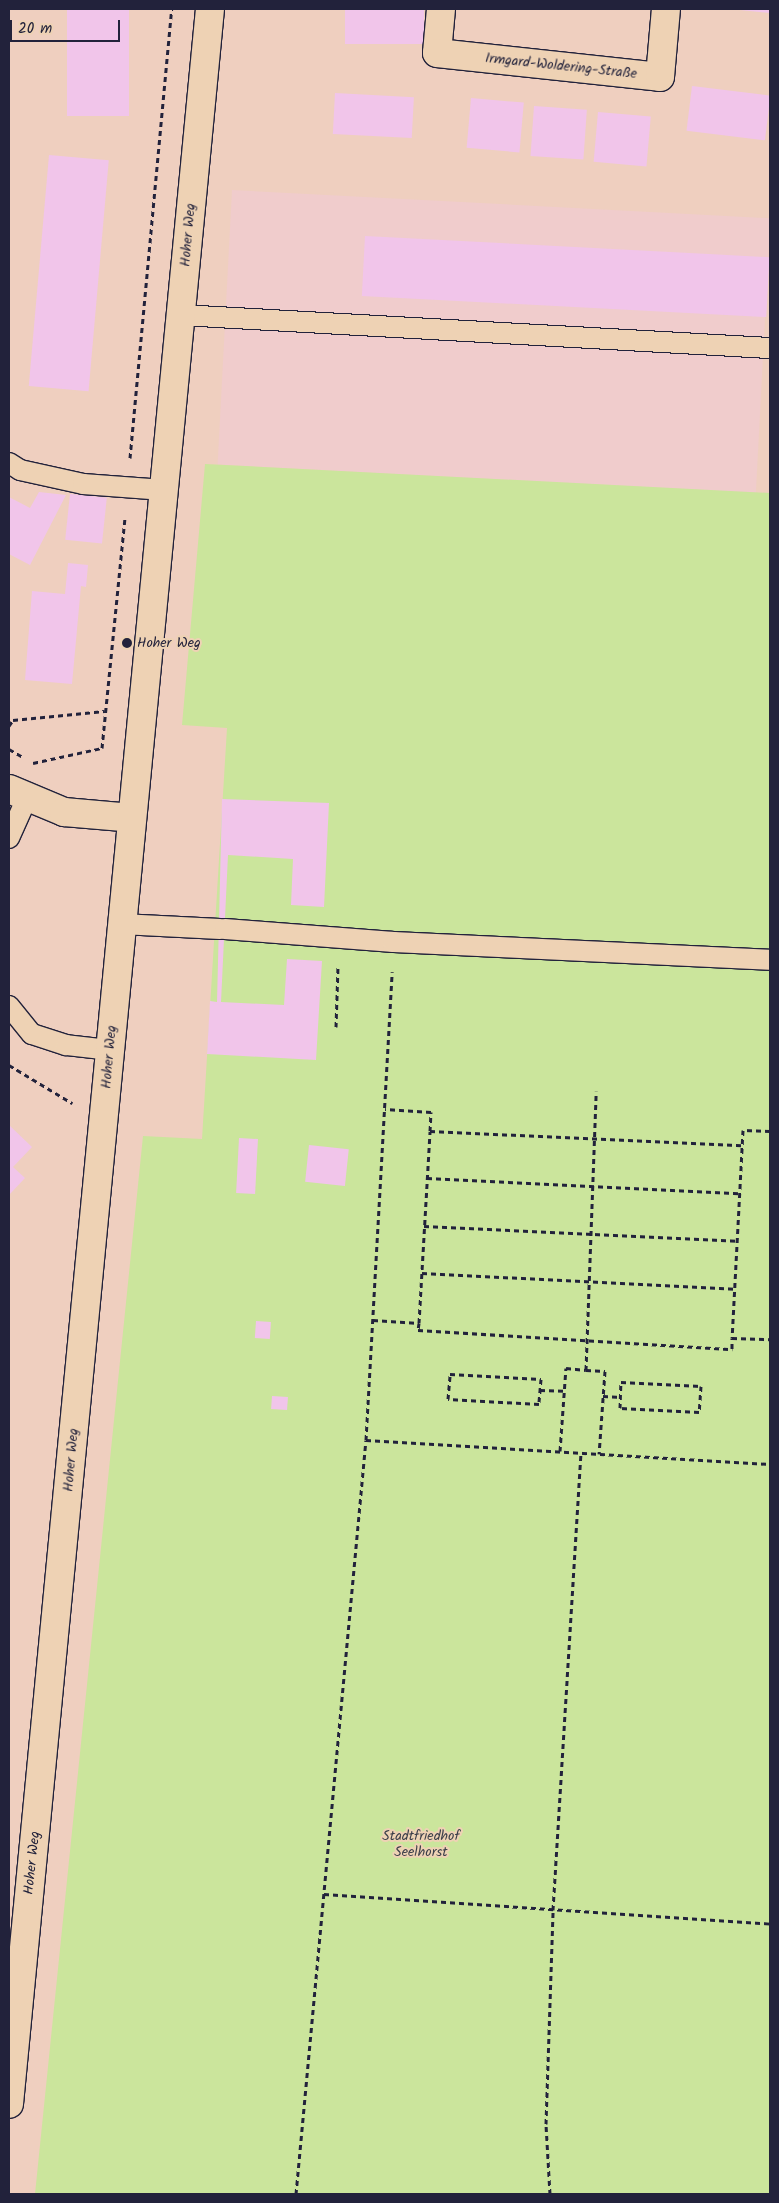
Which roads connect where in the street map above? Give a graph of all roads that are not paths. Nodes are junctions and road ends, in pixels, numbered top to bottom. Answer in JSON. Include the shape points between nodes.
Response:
{"nodes":[{"id":1,"x":210,"y":9,"type":"edge"},
{"id":2,"x":441,"y":9,"type":"edge"},
{"id":3,"x":666,"y":9,"type":"edge"},
{"id":4,"x":181,"y":315,"type":"junction"},
{"id":5,"x":770,"y":348,"type":"edge"},
{"id":6,"x":9,"y":462,"type":"edge"},
{"id":7,"x":164,"y":490,"type":"junction"},
{"id":8,"x":17,"y":795,"type":"edge"},
{"id":9,"x":132,"y":818,"type":"junction"},
{"id":10,"x":9,"y":838,"type":"edge"},
{"id":11,"x":121,"y":924,"type":"junction"},
{"id":12,"x":770,"y":960,"type":"edge"},
{"id":13,"x":9,"y":1006,"type":"edge"},
{"id":14,"x":110,"y":1050,"type":"junction"},
{"id":15,"x":9,"y":2104,"type":"edge"}],
"edges":[{"from":1,"to":4,"type":"street","name":"Hoher Weg"},
{"from":2,"to":3,"type":"street","name":"Irmgard-Woldering-Straße","via":[[437,53],[660,77]]},
{"from":4,"to":5,"type":"lane"},
{"from":4,"to":7,"type":"street","name":"Hoher Weg"},
{"from":6,"to":7,"type":"lane","via":[[20,470],[83,484]]},
{"from":7,"to":9,"type":"street","name":"Hoher Weg"},
{"from":8,"to":9,"type":"street","via":[[64,812]]},
{"from":8,"to":10,"type":"lane"},
{"from":9,"to":11,"type":"street","name":"Hoher Weg"},
{"from":11,"to":12,"type":"lane","via":[[393,942]]},
{"from":11,"to":14,"type":"street","name":"Hoher Weg"},
{"from":13,"to":14,"type":"lane","via":[[32,1034],[66,1045]]},
{"from":14,"to":15,"type":"street","name":"Hoher Weg"}]}
